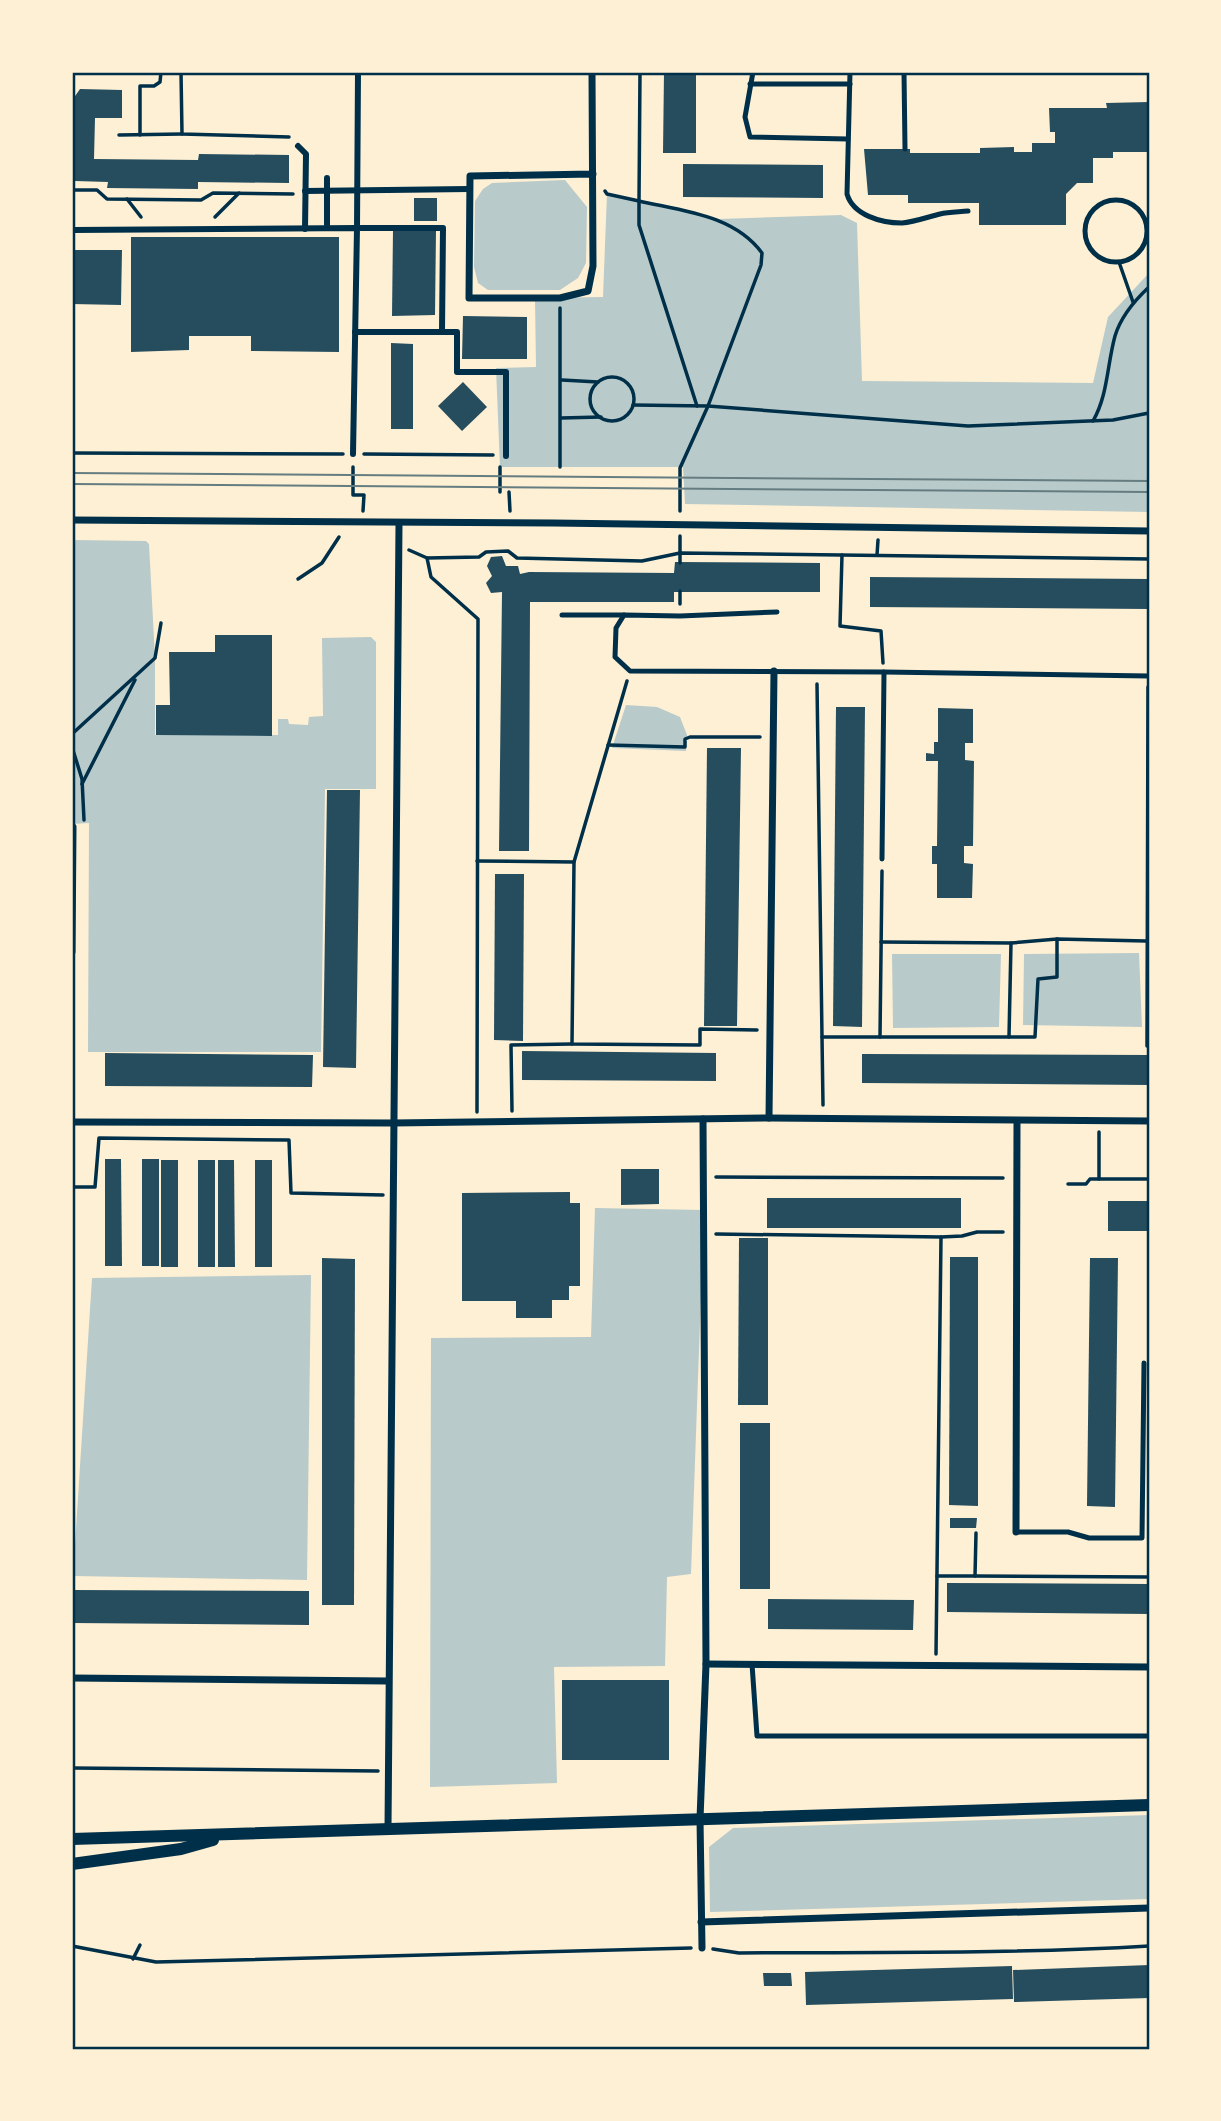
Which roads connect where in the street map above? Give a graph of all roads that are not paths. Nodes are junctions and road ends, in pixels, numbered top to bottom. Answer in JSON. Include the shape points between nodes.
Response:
{"nodes":[{"id":1,"x":358,"y":72,"type":"edge"},
{"id":2,"x":592,"y":72,"type":"edge"},
{"id":3,"x":753,"y":72,"type":"edge"},
{"id":4,"x":850,"y":72,"type":"edge"},
{"id":5,"x":904,"y":72,"type":"edge"},
{"id":6,"x":850,"y":84,"type":"junction"},
{"id":7,"x":750,"y":85,"type":"junction"},
{"id":8,"x":848,"y":139,"type":"junction"},
{"id":9,"x":298,"y":146,"type":"road end"},
{"id":10,"x":905,"y":149,"type":"dead end"},
{"id":11,"x":593,"y":174,"type":"junction"},
{"id":12,"x":327,"y":178,"type":"dead end"},
{"id":13,"x":357,"y":189,"type":"junction"},
{"id":14,"x":327,"y":190,"type":"junction"},
{"id":15,"x":470,"y":190,"type":"junction"},
{"id":16,"x":305,"y":191,"type":"junction"},
{"id":17,"x":968,"y":212,"type":"dead end"},
{"id":18,"x":357,"y":228,"type":"junction"},
{"id":19,"x":305,"y":229,"type":"junction"},
{"id":20,"x":327,"y":229,"type":"junction"},
{"id":21,"x":72,"y":230,"type":"edge"},
{"id":22,"x":1148,"y":231,"type":"edge"},
{"id":23,"x":355,"y":332,"type":"junction"},
{"id":24,"x":442,"y":332,"type":"junction"},
{"id":25,"x":353,"y":454,"type":"road end"},
{"id":26,"x":506,"y":456,"type":"road end"},
{"id":27,"x":72,"y":520,"type":"edge"},
{"id":28,"x":399,"y":524,"type":"junction"},
{"id":29,"x":1149,"y":531,"type":"edge"},
{"id":30,"x":777,"y":612,"type":"dead end"},
{"id":31,"x":562,"y":615,"type":"dead end"},
{"id":32,"x":624,"y":615,"type":"junction"},
{"id":33,"x":774,"y":671,"type":"junction"},
{"id":34,"x":884,"y":672,"type":"junction"},
{"id":35,"x":1149,"y":676,"type":"edge"},
{"id":36,"x":73,"y":827,"type":"edge"},
{"id":37,"x":882,"y":859,"type":"road end"},
{"id":38,"x":72,"y":909,"type":"edge"},
{"id":39,"x":72,"y":952,"type":"edge"},
{"id":40,"x":769,"y":1118,"type":"junction"},
{"id":41,"x":703,"y":1119,"type":"junction"},
{"id":42,"x":1017,"y":1121,"type":"junction"},
{"id":43,"x":1149,"y":1121,"type":"edge"},
{"id":44,"x":72,"y":1122,"type":"edge"},
{"id":45,"x":393,"y":1123,"type":"junction"},
{"id":46,"x":1144,"y":1363,"type":"dead end"},
{"id":47,"x":1016,"y":1532,"type":"joint"},
{"id":48,"x":706,"y":1664,"type":"junction"},
{"id":49,"x":752,"y":1664,"type":"junction"},
{"id":50,"x":1149,"y":1667,"type":"edge"},
{"id":51,"x":72,"y":1678,"type":"edge"},
{"id":52,"x":388,"y":1681,"type":"junction"},
{"id":53,"x":1149,"y":1736,"type":"edge"},
{"id":54,"x":1149,"y":1805,"type":"edge"},
{"id":55,"x":700,"y":1819,"type":"junction"},
{"id":56,"x":388,"y":1828,"type":"junction"},
{"id":57,"x":233,"y":1834,"type":"junction"},
{"id":58,"x":72,"y":1839,"type":"edge"},
{"id":59,"x":72,"y":1864,"type":"edge"},
{"id":60,"x":1149,"y":1908,"type":"edge"},
{"id":61,"x":701,"y":1922,"type":"junction"},
{"id":62,"x":702,"y":1948,"type":"road end"}],
"edges":[{"from":1,"to":13,"type":"street"},
{"from":2,"to":11,"type":"street"},
{"from":3,"to":7,"type":"lane"},
{"from":4,"to":6,"type":"lane"},
{"from":5,"to":10,"type":"lane"},
{"from":6,"to":7,"type":"lane"},
{"from":6,"to":8,"type":"lane"},
{"from":7,"to":8,"type":"lane","via":[[745,117],[750,137]]},
{"from":8,"to":17,"type":"lane","via":[[847,194],[857,212],[902,223]]},
{"from":9,"to":16,"type":"street","via":[[306,154]]},
{"from":11,"to":15,"type":"street","via":[[470,176]]},
{"from":11,"to":15,"type":"street","via":[[593,266],[588,291],[560,298],[469,299]]},
{"from":12,"to":14,"type":"street"},
{"from":13,"to":14,"type":"street"},
{"from":13,"to":15,"type":"street"},
{"from":13,"to":18,"type":"street"},
{"from":14,"to":16,"type":"street"},
{"from":14,"to":20,"type":"street"},
{"from":16,"to":19,"type":"street"},
{"from":18,"to":20,"type":"street"},
{"from":18,"to":23,"type":"street"},
{"from":18,"to":24,"type":"street","via":[[443,228]]},
{"from":19,"to":20,"type":"street"},
{"from":19,"to":21,"type":"street"},
{"from":22,"to":22,"type":"lane","via":[[1141,250],[1119,262],[1106,261],[1091,249],[1085,231],[1092,211],[1111,200],[1132,204]]},
{"from":23,"to":24,"type":"street"},
{"from":23,"to":25,"type":"street"},
{"from":24,"to":26,"type":"street","via":[[457,332],[457,372],[506,372]]},
{"from":27,"to":28,"type":"street"},
{"from":28,"to":29,"type":"street"},
{"from":28,"to":45,"type":"street"},
{"from":30,"to":32,"type":"lane"},
{"from":31,"to":32,"type":"lane"},
{"from":32,"to":33,"type":"lane","via":[[616,628],[615,657],[630,671]]},
{"from":33,"to":34,"type":"lane"},
{"from":33,"to":40,"type":"street"},
{"from":34,"to":35,"type":"lane"},
{"from":34,"to":37,"type":"lane"},
{"from":36,"to":38,"type":"street"},
{"from":38,"to":39,"type":"street"},
{"from":40,"to":41,"type":"street"},
{"from":40,"to":42,"type":"street"},
{"from":41,"to":45,"type":"street"},
{"from":41,"to":48,"type":"street"},
{"from":42,"to":43,"type":"street"},
{"from":42,"to":47,"type":"street"},
{"from":44,"to":45,"type":"street"},
{"from":45,"to":52,"type":"street"},
{"from":46,"to":47,"type":"lane","via":[[1142,1538]]},
{"from":48,"to":49,"type":"street"},
{"from":48,"to":55,"type":"street"},
{"from":49,"to":50,"type":"street"},
{"from":49,"to":53,"type":"lane","via":[[757,1735]]},
{"from":51,"to":52,"type":"street"},
{"from":52,"to":56,"type":"street"},
{"from":54,"to":55,"type":"street"},
{"from":55,"to":56,"type":"street"},
{"from":55,"to":61,"type":"street"},
{"from":56,"to":57,"type":"street"},
{"from":57,"to":58,"type":"street"},
{"from":57,"to":59,"type":"street","via":[[181,1849]]},
{"from":60,"to":61,"type":"street"},
{"from":61,"to":62,"type":"street"}]}
